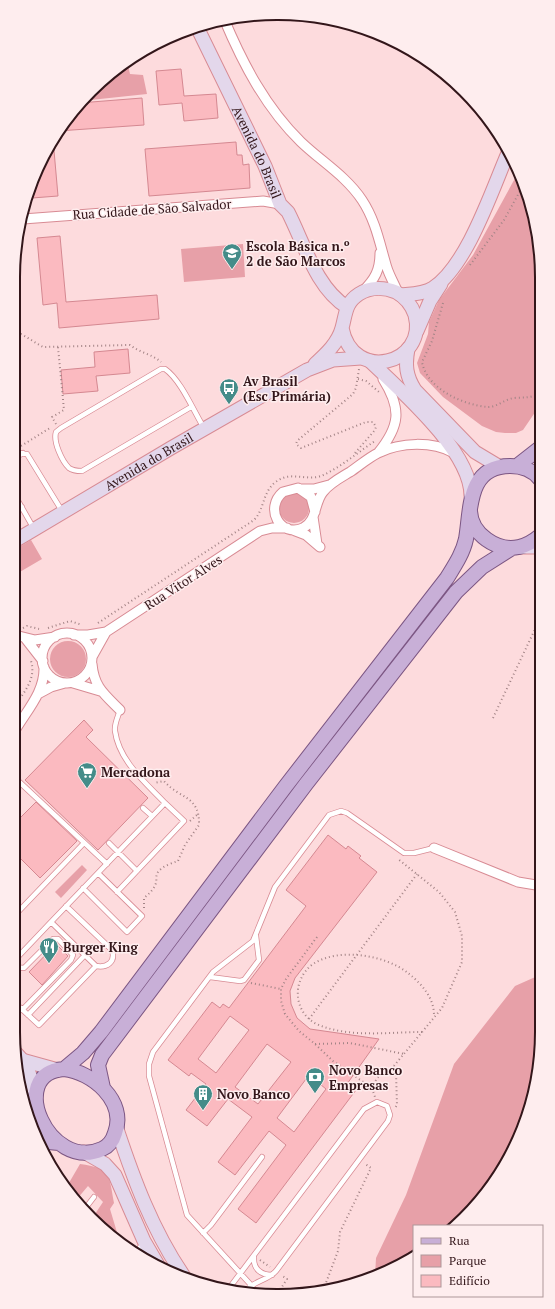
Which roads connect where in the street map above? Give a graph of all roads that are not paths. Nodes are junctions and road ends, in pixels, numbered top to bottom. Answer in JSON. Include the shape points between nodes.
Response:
{"nodes":[{"id":1,"x":226,"y":25,"type":"edge"},
{"id":2,"x":200,"y":33,"type":"edge"},
{"id":3,"x":505,"y":158,"type":"edge"},
{"id":4,"x":280,"y":204,"type":"junction"},
{"id":5,"x":27,"y":219,"type":"edge"},
{"id":6,"x":380,"y":242,"type":"junction"},
{"id":7,"x":446,"y":277,"type":"junction"},
{"id":8,"x":359,"y":294,"type":"junction"},
{"id":9,"x":400,"y":294,"type":"junction"},
{"id":10,"x":347,"y":307,"type":"junction"},
{"id":11,"x":342,"y":328,"type":"junction"},
{"id":12,"x":415,"y":336,"type":"junction"},
{"id":13,"x":408,"y":349,"type":"junction"},
{"id":14,"x":369,"y":362,"type":"junction"},
{"id":15,"x":307,"y":370,"type":"junction"},
{"id":16,"x":191,"y":407,"type":"junction"},
{"id":17,"x":204,"y":429,"type":"junction"},
{"id":18,"x":20,"y":451,"type":"edge"},
{"id":19,"x":23,"y":452,"type":"junction"},
{"id":20,"x":535,"y":452,"type":"edge"},
{"id":21,"x":378,"y":453,"type":"junction"},
{"id":22,"x":20,"y":454,"type":"edge"},
{"id":23,"x":457,"y":455,"type":"junction"},
{"id":24,"x":517,"y":466,"type":"junction"},
{"id":25,"x":500,"y":467,"type":"junction"},
{"id":26,"x":535,"y":475,"type":"edge"},
{"id":27,"x":329,"y":485,"type":"junction"},
{"id":28,"x":298,"y":488,"type":"junction"},
{"id":29,"x":470,"y":499,"type":"junction"},
{"id":30,"x":20,"y":504,"type":"edge"},
{"id":31,"x":274,"y":504,"type":"junction"},
{"id":32,"x":22,"y":507,"type":"joint"},
{"id":33,"x":63,"y":512,"type":"junction"},
{"id":34,"x":314,"y":515,"type":"junction"},
{"id":35,"x":34,"y":529,"type":"junction"},
{"id":36,"x":290,"y":529,"type":"junction"},
{"id":37,"x":260,"y":531,"type":"junction"},
{"id":38,"x":20,"y":538,"type":"edge"},
{"id":39,"x":535,"y":540,"type":"edge"},
{"id":40,"x":535,"y":547,"type":"edge"},
{"id":41,"x":516,"y":548,"type":"junction"},
{"id":42,"x":106,"y":632,"type":"junction"},
{"id":43,"x":74,"y":634,"type":"junction"},
{"id":44,"x":56,"y":636,"type":"junction"},
{"id":45,"x":92,"y":660,"type":"junction"},
{"id":46,"x":43,"y":664,"type":"junction"},
{"id":47,"x":70,"y":683,"type":"junction"},
{"id":48,"x":100,"y":691,"type":"junction"},
{"id":49,"x":38,"y":694,"type":"junction"},
{"id":50,"x":120,"y":710,"type":"joint"},
{"id":51,"x":20,"y":723,"type":"edge"},
{"id":52,"x":20,"y":783,"type":"edge"},
{"id":53,"x":165,"y":803,"type":"junction"},
{"id":54,"x":144,"y":808,"type":"dead end"},
{"id":55,"x":152,"y":816,"type":"junction"},
{"id":56,"x":84,"y":843,"type":"junction"},
{"id":57,"x":108,"y":843,"type":"dead end"},
{"id":58,"x":434,"y":848,"type":"joint"},
{"id":59,"x":118,"y":852,"type":"junction"},
{"id":60,"x":106,"y":864,"type":"junction"},
{"id":61,"x":137,"y":871,"type":"junction"},
{"id":62,"x":98,"y":873,"type":"junction"},
{"id":63,"x":535,"y":885,"type":"edge"},
{"id":64,"x":83,"y":888,"type":"junction"},
{"id":65,"x":117,"y":892,"type":"junction"},
{"id":66,"x":66,"y":906,"type":"junction"},
{"id":67,"x":20,"y":910,"type":"edge"},
{"id":68,"x":51,"y":922,"type":"junction"},
{"id":69,"x":256,"y":936,"type":"junction"},
{"id":70,"x":20,"y":955,"type":"edge"},
{"id":71,"x":86,"y":955,"type":"junction"},
{"id":72,"x":96,"y":966,"type":"junction"},
{"id":73,"x":20,"y":968,"type":"edge"},
{"id":74,"x":210,"y":977,"type":"junction"},
{"id":75,"x":22,"y":1010,"type":"joint"},
{"id":76,"x":28,"y":1015,"type":"junction"},
{"id":77,"x":22,"y":1057,"type":"edge"},
{"id":78,"x":22,"y":1060,"type":"edge"},
{"id":79,"x":61,"y":1069,"type":"junction"},
{"id":80,"x":103,"y":1088,"type":"junction"},
{"id":81,"x":35,"y":1100,"type":"junction"},
{"id":82,"x":32,"y":1108,"type":"edge"},
{"id":83,"x":117,"y":1129,"type":"junction"},
{"id":84,"x":45,"y":1142,"type":"edge"},
{"id":85,"x":59,"y":1143,"type":"junction"},
{"id":86,"x":84,"y":1152,"type":"junction"},
{"id":87,"x":262,"y":1157,"type":"dead end"},
{"id":88,"x":94,"y":1196,"type":"dead end"},
{"id":89,"x":87,"y":1205,"type":"edge"},
{"id":90,"x":203,"y":1233,"type":"junction"},
{"id":91,"x":144,"y":1241,"type":"junction"},
{"id":92,"x":139,"y":1249,"type":"edge"},
{"id":93,"x":255,"y":1256,"type":"junction"},
{"id":94,"x":153,"y":1257,"type":"edge"},
{"id":95,"x":179,"y":1269,"type":"edge"},
{"id":96,"x":241,"y":1274,"type":"junction"},
{"id":97,"x":272,"y":1275,"type":"junction"},
{"id":98,"x":232,"y":1285,"type":"edge"},
{"id":99,"x":251,"y":1285,"type":"junction"},
{"id":100,"x":249,"y":1287,"type":"edge"}],
"edges":[{"from":1,"to":6,"type":"street","via":[[248,70],[269,105],[302,142],[337,171],[357,192],[370,213]]},
{"from":2,"to":4,"type":"street","name":"Avenida do Brasil","via":[[265,166]]},
{"from":3,"to":7,"type":"street","via":[[461,258]]},
{"from":4,"to":5,"type":"street","name":"Rua Cidade de São Salvador","via":[[263,201]]},
{"from":4,"to":10,"type":"street","name":"Avenida do Brasil","via":[[288,212],[327,290]]},
{"from":6,"to":8,"type":"street","via":[[378,272]]},
{"from":6,"to":9,"type":"street","via":[[387,268]]},
{"from":7,"to":9,"type":"street","via":[[426,291]]},
{"from":7,"to":12,"type":"street","via":[[430,301]]},
{"from":8,"to":9,"type":"street","via":[[370,289],[383,288]]},
{"from":8,"to":10,"type":"street"},
{"from":9,"to":12,"type":"street","via":[[407,300],[414,313]]},
{"from":10,"to":11,"type":"street","name":"Avenida do Brasil"},
{"from":11,"to":14,"type":"street","via":[[348,345]]},
{"from":11,"to":15,"type":"street","name":"Avenida do Brasil","via":[[330,350]]},
{"from":12,"to":13,"type":"street"},
{"from":13,"to":14,"type":"street","via":[[391,361]]},
{"from":13,"to":25,"type":"street","via":[[406,371],[414,390],[475,452]]},
{"from":14,"to":15,"type":"street","name":"Avenida do Brasil","via":[[333,360]]},
{"from":14,"to":21,"type":"street","name":"Rua Vitor Alves","via":[[390,390],[397,412],[396,426]]},
{"from":14,"to":23,"type":"street","via":[[446,438]]},
{"from":15,"to":17,"type":"street","name":"Avenida do Brasil"},
{"from":16,"to":16,"type":"lane","via":[[173,375],[166,369],[161,369],[59,429],[54,441],[69,468],[78,472]]},
{"from":16,"to":17,"type":"lane"},
{"from":17,"to":33,"type":"street","name":"Avenida do Brasil"},
{"from":18,"to":19,"type":"lane"},
{"from":19,"to":22,"type":"lane"},
{"from":19,"to":33,"type":"lane","via":[[27,454]]},
{"from":20,"to":24,"type":"main road"},
{"from":21,"to":23,"type":"street","name":"Rua Vitor Alves","via":[[422,444],[439,446]]},
{"from":21,"to":27,"type":"street","name":"Rua Vitor Alves"},
{"from":23,"to":29,"type":"street","via":[[470,481]]},
{"from":24,"to":25,"type":"main road"},
{"from":24,"to":26,"type":"main road"},
{"from":25,"to":29,"type":"main road","via":[[481,478]]},
{"from":27,"to":28,"type":"street","name":"Rua Vitor Alves","via":[[314,489]]},
{"from":27,"to":34,"type":"street","name":"Rua Vitor Alves","via":[[320,497]]},
{"from":28,"to":31,"type":"street","name":"Rua Vitor Alves","via":[[283,492]]},
{"from":28,"to":34,"type":"street","via":[[314,502]]},
{"from":29,"to":41,"type":"main road","via":[[470,514],[480,535],[500,547]]},
{"from":29,"to":79,"type":"main road","via":[[466,539],[447,578],[285,787],[101,1032],[83,1053]]},
{"from":30,"to":32,"type":"lane"},
{"from":31,"to":36,"type":"street","via":[[276,519]]},
{"from":31,"to":37,"type":"street","name":"Rua Vitor Alves","via":[[269,520]]},
{"from":32,"to":35,"type":"lane"},
{"from":33,"to":35,"type":"street","name":"Avenida do Brasil"},
{"from":34,"to":36,"type":"street","name":"Rua Vitor Alves","via":[[305,527]]},
{"from":34,"to":36,"type":"street","via":[[318,546],[306,535]]},
{"from":35,"to":38,"type":"street","name":"Avenida do Brasil"},
{"from":36,"to":37,"type":"street","name":"Rua Vitor Alves","via":[[272,528]]},
{"from":37,"to":42,"type":"street","name":"Rua Vitor Alves"},
{"from":39,"to":41,"type":"main road"},
{"from":40,"to":41,"type":"street"},
{"from":41,"to":80,"type":"main road","via":[[482,567],[456,592],[296,796],[102,1055],[98,1065]]},
{"from":42,"to":43,"type":"street","name":"Rua Vitor Alves","via":[[98,635]]},
{"from":42,"to":45,"type":"street","name":"Rua Vitor Alves"},
{"from":43,"to":44,"type":"street","name":"Rua Vitor Alves"},
{"from":43,"to":45,"type":"street","via":[[84,640],[91,651]]},
{"from":44,"to":46,"type":"street","via":[[44,649]]},
{"from":44,"to":46,"type":"street","name":"Rua Vitor Alves","via":[[45,639],[22,637]]},
{"from":45,"to":47,"type":"street","name":"Rua Vitor Alves","via":[[87,673]]},
{"from":45,"to":48,"type":"street","via":[[93,674]]},
{"from":46,"to":47,"type":"street","via":[[55,680]]},
{"from":46,"to":49,"type":"street","via":[[43,680]]},
{"from":47,"to":48,"type":"street"},
{"from":47,"to":49,"type":"street","name":"Rua Vitor Alves","via":[[51,687]]},
{"from":48,"to":50,"type":"street"},
{"from":49,"to":51,"type":"street"},
{"from":50,"to":53,"type":"lane","via":[[115,732],[121,748],[132,768]]},
{"from":52,"to":56,"type":"lane"},
{"from":53,"to":55,"type":"lane"},
{"from":53,"to":61,"type":"lane","via":[[184,822]]},
{"from":54,"to":55,"type":"lane"},
{"from":55,"to":59,"type":"lane"},
{"from":56,"to":60,"type":"lane"},
{"from":56,"to":67,"type":"lane"},
{"from":57,"to":59,"type":"lane"},
{"from":58,"to":63,"type":"street","via":[[518,882]]},
{"from":58,"to":69,"type":"lane","via":[[409,854],[399,851],[347,813],[329,815],[275,888]]},
{"from":59,"to":60,"type":"lane"},
{"from":59,"to":61,"type":"lane"},
{"from":60,"to":62,"type":"lane"},
{"from":61,"to":65,"type":"lane"},
{"from":62,"to":64,"type":"lane"},
{"from":62,"to":65,"type":"lane"},
{"from":64,"to":65,"type":"lane","via":[[127,932],[142,916]]},
{"from":64,"to":66,"type":"lane"},
{"from":66,"to":68,"type":"lane"},
{"from":66,"to":72,"type":"lane","via":[[112,950],[113,958],[108,965]]},
{"from":68,"to":70,"type":"lane"},
{"from":68,"to":71,"type":"lane"},
{"from":69,"to":74,"type":"lane","via":[[250,946],[224,963]]},
{"from":69,"to":74,"type":"lane","via":[[258,963],[244,980]]},
{"from":71,"to":72,"type":"lane"},
{"from":71,"to":76,"type":"lane"},
{"from":72,"to":76,"type":"lane","via":[[39,1025]]},
{"from":73,"to":75,"type":"lane","via":[[24,968],[54,939],[58,939],[73,955]]},
{"from":74,"to":90,"type":"lane","via":[[153,1052],[148,1071],[185,1211]]},
{"from":75,"to":76,"type":"lane"},
{"from":77,"to":79,"type":"street"},
{"from":78,"to":81,"type":"street","via":[[29,1072]]},
{"from":79,"to":80,"type":"main road","via":[[83,1073]]},
{"from":79,"to":81,"type":"main road","via":[[52,1071],[42,1081]]},
{"from":80,"to":83,"type":"main road","via":[[115,1108]]},
{"from":81,"to":82,"type":"main road"},
{"from":81,"to":85,"type":"main road","via":[[44,1127]]},
{"from":83,"to":86,"type":"main road","via":[[105,1148],[97,1152]]},
{"from":83,"to":95,"type":"street","via":[[145,1208]]},
{"from":84,"to":85,"type":"main road"},
{"from":85,"to":86,"type":"main road"},
{"from":86,"to":91,"type":"street","via":[[105,1164],[115,1175]]},
{"from":87,"to":90,"type":"lane"},
{"from":88,"to":89,"type":"lane"},
{"from":90,"to":96,"type":"lane"},
{"from":91,"to":92,"type":"lane"},
{"from":91,"to":94,"type":"street"},
{"from":93,"to":96,"type":"lane"},
{"from":93,"to":97,"type":"lane","via":[[257,1270]]},
{"from":93,"to":97,"type":"lane","via":[[364,1109],[377,1102],[387,1106],[390,1115],[388,1121]]},
{"from":96,"to":98,"type":"lane"},
{"from":96,"to":99,"type":"lane"},
{"from":97,"to":99,"type":"lane"},
{"from":99,"to":100,"type":"lane"}]}
